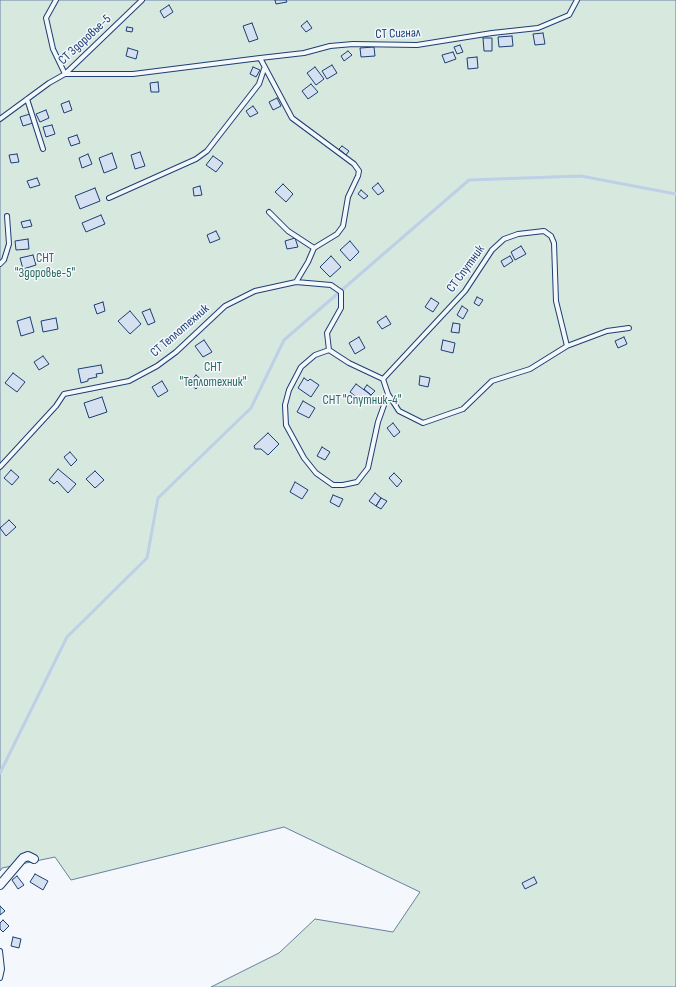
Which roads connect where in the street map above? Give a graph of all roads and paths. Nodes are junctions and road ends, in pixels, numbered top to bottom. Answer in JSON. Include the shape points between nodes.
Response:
{"nodes":[{"id":1,"x":56,"y":0,"type":"edge"},
{"id":2,"x":142,"y":0,"type":"edge"},
{"id":3,"x":577,"y":0,"type":"edge"},
{"id":4,"x":260,"y":58,"type":"junction"},
{"id":5,"x":264,"y":69,"type":"junction"},
{"id":6,"x":65,"y":74,"type":"junction"},
{"id":7,"x":27,"y":99,"type":"junction"},
{"id":8,"x":0,"y":119,"type":"edge"},
{"id":9,"x":43,"y":149,"type":"dead end"},
{"id":10,"x":109,"y":198,"type":"dead end"},
{"id":11,"x":269,"y":212,"type":"dead end"},
{"id":12,"x":8,"y":216,"type":"dead end"},
{"id":13,"x":314,"y":248,"type":"junction"},
{"id":14,"x":0,"y":264,"type":"edge"},
{"id":15,"x":296,"y":282,"type":"junction"},
{"id":16,"x":629,"y":328,"type":"dead end"},
{"id":17,"x":567,"y":346,"type":"junction"},
{"id":18,"x":329,"y":350,"type":"junction"},
{"id":19,"x":383,"y":378,"type":"junction"},
{"id":20,"x":388,"y":394,"type":"junction"},
{"id":21,"x":0,"y":467,"type":"edge"},
{"id":22,"x":34,"y":859,"type":"dead end"},
{"id":23,"x":0,"y":885,"type":"edge"},
{"id":24,"x":0,"y":951,"type":"edge"},
{"id":25,"x":0,"y":978,"type":"edge"}],
"edges":[{"from":1,"to":6,"type":"lane","via":[[46,18],[52,49]]},
{"from":2,"to":6,"type":"lane","name":"СТ Здоровье-5"},
{"from":3,"to":4,"type":"lane","name":"СТ Сигнал","via":[[569,15],[538,28],[492,32],[417,45],[330,46],[304,53]]},
{"from":4,"to":5,"type":"lane"},
{"from":4,"to":6,"type":"lane","name":"СТ Сигнал","via":[[133,74]]},
{"from":5,"to":10,"type":"lane","via":[[259,84],[208,151],[196,159]]},
{"from":5,"to":13,"type":"lane","via":[[292,118],[354,164],[358,171],[348,197],[343,226],[337,234]]},
{"from":6,"to":7,"type":"lane","name":"СТ Здоровье-5"},
{"from":7,"to":8,"type":"lane","name":"СТ Здоровье-5"},
{"from":7,"to":9,"type":"lane"},
{"from":11,"to":13,"type":"lane","via":[[288,231]]},
{"from":12,"to":14,"type":"lane","via":[[9,244],[4,260]]},
{"from":13,"to":15,"type":"lane"},
{"from":15,"to":18,"type":"lane","name":"СТ Теплотехник","via":[[331,285],[341,292],[341,308],[327,333]]},
{"from":15,"to":21,"type":"lane","name":"СТ Теплотехник","via":[[255,291],[225,306],[176,352],[129,381],[64,394]]},
{"from":16,"to":17,"type":"lane","via":[[607,331]]},
{"from":17,"to":19,"type":"lane","name":"СТ Спутник","via":[[556,300],[554,243],[551,236],[544,231],[518,234],[504,239],[492,250],[465,291]]},
{"from":17,"to":20,"type":"lane","via":[[530,369],[492,381],[463,409],[423,423],[399,411]]},
{"from":18,"to":19,"type":"lane","via":[[349,363]]},
{"from":18,"to":20,"type":"lane","via":[[315,355],[301,367],[289,390],[285,405],[286,424],[304,458],[316,473],[333,485],[357,482],[368,468],[378,422]]},
{"from":19,"to":20,"type":"lane"},
{"from":22,"to":23,"type":"street","via":[[28,856],[23,858]]},
{"from":24,"to":25,"type":"lane"}]}
